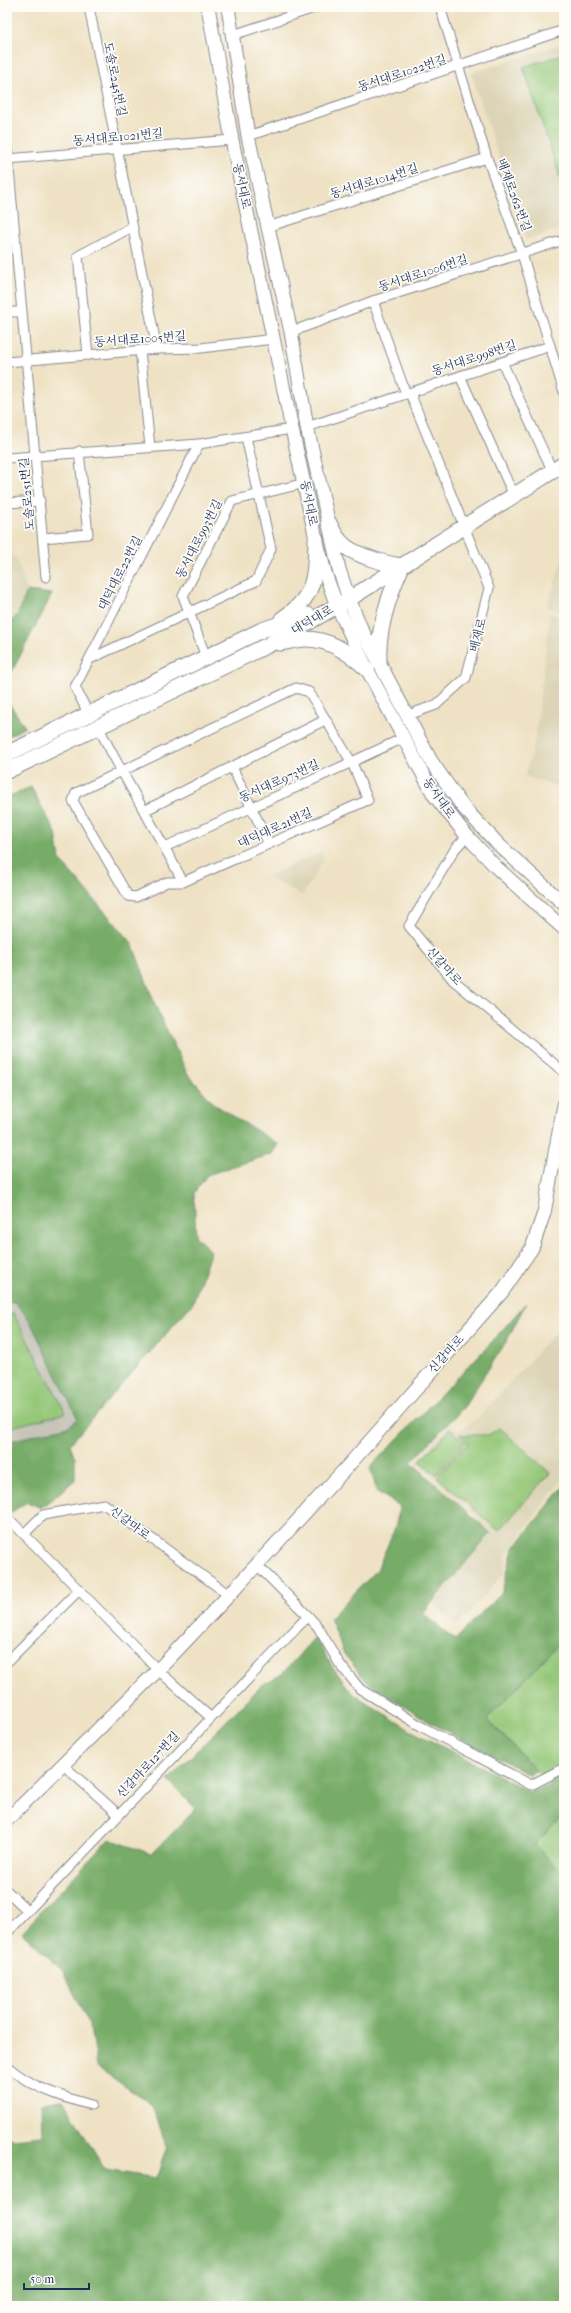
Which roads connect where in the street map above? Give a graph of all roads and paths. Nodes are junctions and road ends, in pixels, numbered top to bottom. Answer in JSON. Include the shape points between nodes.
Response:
{"nodes":[{"id":1,"x":88,"y":7,"type":"edge"},
{"id":2,"x":208,"y":7,"type":"edge"},
{"id":3,"x":228,"y":7,"type":"edge"},
{"id":4,"x":317,"y":7,"type":"edge"},
{"id":5,"x":440,"y":7,"type":"edge"},
{"id":6,"x":564,"y":30,"type":"edge"},
{"id":7,"x":234,"y":35,"type":"junction"},
{"id":8,"x":458,"y":67,"type":"junction"},
{"id":9,"x":248,"y":136,"type":"junction"},
{"id":10,"x":232,"y":140,"type":"junction"},
{"id":11,"x":7,"y":146,"type":"edge"},
{"id":12,"x":117,"y":149,"type":"junction"},
{"id":13,"x":487,"y":158,"type":"junction"},
{"id":14,"x":8,"y":159,"type":"edge"},
{"id":15,"x":132,"y":227,"type":"junction"},
{"id":16,"x":267,"y":227,"type":"junction"},
{"id":17,"x":564,"y":240,"type":"edge"},
{"id":18,"x":7,"y":254,"type":"edge"},
{"id":19,"x":17,"y":254,"type":"junction"},
{"id":20,"x":522,"y":254,"type":"junction"},
{"id":21,"x":373,"y":301,"type":"junction"},
{"id":22,"x":7,"y":312,"type":"edge"},
{"id":23,"x":22,"y":312,"type":"junction"},
{"id":24,"x":290,"y":332,"type":"junction"},
{"id":25,"x":274,"y":339,"type":"junction"},
{"id":26,"x":550,"y":346,"type":"junction"},
{"id":27,"x":156,"y":349,"type":"junction"},
{"id":28,"x":140,"y":350,"type":"junction"},
{"id":29,"x":88,"y":355,"type":"junction"},
{"id":30,"x":27,"y":360,"type":"junction"},
{"id":31,"x":7,"y":362,"type":"edge"},
{"id":32,"x":502,"y":362,"type":"junction"},
{"id":33,"x":460,"y":376,"type":"junction"},
{"id":34,"x":564,"y":392,"type":"edge"},
{"id":35,"x":408,"y":393,"type":"junction"},
{"id":36,"x":307,"y":427,"type":"junction"},
{"id":37,"x":292,"y":429,"type":"junction"},
{"id":38,"x":246,"y":438,"type":"junction"},
{"id":39,"x":199,"y":444,"type":"junction"},
{"id":40,"x":150,"y":447,"type":"junction"},
{"id":41,"x":79,"y":451,"type":"junction"},
{"id":42,"x":35,"y":455,"type":"junction"},
{"id":43,"x":7,"y":458,"type":"edge"},
{"id":44,"x":558,"y":468,"type":"edge"},
{"id":45,"x":305,"y":483,"type":"junction"},
{"id":46,"x":258,"y":494,"type":"junction"},
{"id":47,"x":514,"y":496,"type":"junction"},
{"id":48,"x":40,"y":501,"type":"junction"},
{"id":49,"x":7,"y":503,"type":"edge"},
{"id":50,"x":329,"y":523,"type":"junction"},
{"id":51,"x":463,"y":528,"type":"junction"},
{"id":52,"x":43,"y":538,"type":"junction"},
{"id":53,"x":316,"y":539,"type":"junction"},
{"id":54,"x":402,"y":566,"type":"junction"},
{"id":55,"x":46,"y":577,"type":"dead end"},
{"id":56,"x":343,"y":602,"type":"junction"},
{"id":57,"x":188,"y":613,"type":"junction"},
{"id":58,"x":262,"y":630,"type":"junction"},
{"id":59,"x":270,"y":644,"type":"junction"},
{"id":60,"x":206,"y":657,"type":"junction"},
{"id":61,"x":90,"y":659,"type":"junction"},
{"id":62,"x":373,"y":665,"type":"junction"},
{"id":63,"x":88,"y":713,"type":"junction"},
{"id":64,"x":408,"y":715,"type":"junction"},
{"id":65,"x":325,"y":720,"type":"junction"},
{"id":66,"x":98,"y":726,"type":"junction"},
{"id":67,"x":403,"y":738,"type":"junction"},
{"id":68,"x":7,"y":754,"type":"edge"},
{"id":69,"x":352,"y":763,"type":"junction"},
{"id":70,"x":232,"y":767,"type":"junction"},
{"id":71,"x":7,"y":771,"type":"edge"},
{"id":72,"x":121,"y":773,"type":"junction"},
{"id":73,"x":251,"y":806,"type":"junction"},
{"id":74,"x":144,"y":810,"type":"junction"},
{"id":75,"x":467,"y":836,"type":"junction"},
{"id":76,"x":269,"y":844,"type":"junction"},
{"id":77,"x":165,"y":847,"type":"junction"},
{"id":78,"x":183,"y":882,"type":"junction"},
{"id":79,"x":564,"y":904,"type":"edge"},
{"id":80,"x":564,"y":930,"type":"edge"},
{"id":81,"x":564,"y":1072,"type":"edge"},
{"id":82,"x":564,"y":1105,"type":"edge"},
{"id":83,"x":7,"y":1524,"type":"edge"},
{"id":84,"x":24,"y":1534,"type":"junction"},
{"id":85,"x":257,"y":1565,"type":"junction"},
{"id":86,"x":79,"y":1590,"type":"junction"},
{"id":87,"x":228,"y":1595,"type":"junction"},
{"id":88,"x":308,"y":1616,"type":"junction"},
{"id":89,"x":7,"y":1662,"type":"edge"},
{"id":90,"x":158,"y":1670,"type":"junction"},
{"id":91,"x":210,"y":1717,"type":"junction"},
{"id":92,"x":62,"y":1764,"type":"junction"},
{"id":93,"x":564,"y":1768,"type":"edge"},
{"id":94,"x":118,"y":1814,"type":"junction"},
{"id":95,"x":7,"y":1820,"type":"edge"},
{"id":96,"x":7,"y":1891,"type":"edge"},
{"id":97,"x":27,"y":1910,"type":"junction"},
{"id":98,"x":7,"y":1933,"type":"edge"},
{"id":99,"x":7,"y":2066,"type":"edge"},
{"id":100,"x":91,"y":2105,"type":"dead end"}],
"edges":[{"from":1,"to":12,"type":"street","name":"도솔로245번길"},
{"from":2,"to":10,"type":"street","name":"동서대로"},
{"from":3,"to":7,"type":"street","name":"동서대로"},
{"from":4,"to":7,"type":"street"},
{"from":5,"to":8,"type":"street","name":"배재로262번길"},
{"from":6,"to":8,"type":"street","name":"동서대로1022번길"},
{"from":7,"to":9,"type":"street","name":"동서대로"},
{"from":8,"to":9,"type":"street","name":"동서대로1022번길"},
{"from":8,"to":13,"type":"street","name":"배재로262번길"},
{"from":9,"to":16,"type":"street","name":"동서대로"},
{"from":10,"to":12,"type":"street","name":"동서대로1021번길"},
{"from":10,"to":25,"type":"street","name":"동서대로"},
{"from":11,"to":14,"type":"street","name":"도솔로251번길"},
{"from":12,"to":14,"type":"street","name":"동서대로1021번길"},
{"from":12,"to":15,"type":"street","name":"도솔로245번길"},
{"from":13,"to":16,"type":"street","name":"동서대로1014번길"},
{"from":13,"to":20,"type":"street","name":"배재로262번길"},
{"from":14,"to":19,"type":"street","name":"도솔로251번길"},
{"from":15,"to":27,"type":"street","name":"도솔로245번길"},
{"from":15,"to":29,"type":"street","via":[[78,256]]},
{"from":16,"to":24,"type":"street","name":"동서대로"},
{"from":17,"to":20,"type":"street","name":"동서대로1006번길"},
{"from":18,"to":19,"type":"street"},
{"from":19,"to":23,"type":"street","name":"도솔로251번길"},
{"from":20,"to":21,"type":"street","name":"동서대로1006번길"},
{"from":20,"to":26,"type":"street","name":"배재로262번길"},
{"from":21,"to":24,"type":"street","name":"동서대로1006번길"},
{"from":21,"to":35,"type":"street"},
{"from":22,"to":23,"type":"street"},
{"from":23,"to":30,"type":"street","name":"도솔로251번길"},
{"from":24,"to":36,"type":"street","name":"동서대로"},
{"from":25,"to":27,"type":"street","name":"동서대로1005번길","via":[[201,348]]},
{"from":25,"to":37,"type":"street","name":"동서대로"},
{"from":26,"to":32,"type":"street","name":"동서대로998번길"},
{"from":26,"to":34,"type":"street","name":"배재로262번길"},
{"from":27,"to":28,"type":"street","name":"동서대로1005번길"},
{"from":28,"to":29,"type":"street","name":"동서대로1005번길"},
{"from":28,"to":40,"type":"street"},
{"from":29,"to":30,"type":"street","name":"동서대로1005번길"},
{"from":30,"to":31,"type":"street","name":"동서대로1005번길"},
{"from":30,"to":42,"type":"street","name":"도솔로251번길"},
{"from":32,"to":33,"type":"street","name":"동서대로998번길"},
{"from":32,"to":44,"type":"street"},
{"from":33,"to":35,"type":"street","name":"동서대로998번길"},
{"from":33,"to":47,"type":"street"},
{"from":35,"to":36,"type":"street","name":"동서대로998번길"},
{"from":35,"to":51,"type":"street","name":"배재로"},
{"from":36,"to":50,"type":"street","name":"동서대로"},
{"from":37,"to":38,"type":"street"},
{"from":37,"to":45,"type":"street","name":"동서대로"},
{"from":38,"to":39,"type":"street"},
{"from":38,"to":46,"type":"street"},
{"from":39,"to":40,"type":"street"},
{"from":39,"to":61,"type":"street","name":"대덕대로22번길"},
{"from":40,"to":41,"type":"street"},
{"from":41,"to":42,"type":"street"},
{"from":41,"to":52,"type":"street","via":[[88,534]]},
{"from":42,"to":43,"type":"street"},
{"from":42,"to":48,"type":"street","name":"도솔로251번길"},
{"from":44,"to":47,"type":"main road"},
{"from":45,"to":46,"type":"street","name":"동서대로993번길"},
{"from":45,"to":53,"type":"street","name":"동서대로"},
{"from":46,"to":57,"type":"street","name":"동서대로993번길","via":[[232,501],[183,596]]},
{"from":46,"to":57,"type":"street","via":[[271,548],[256,581]]},
{"from":47,"to":51,"type":"main road"},
{"from":48,"to":49,"type":"street"},
{"from":48,"to":52,"type":"street","name":"도솔로251번길"},
{"from":50,"to":54,"type":"main road","via":[[335,535],[346,547],[386,564]]},
{"from":50,"to":56,"type":"street","name":"동서대로"},
{"from":51,"to":54,"type":"main road"},
{"from":51,"to":64,"type":"street","name":"배재로","via":[[489,588],[466,678],[436,705]]},
{"from":52,"to":55,"type":"street","name":"도솔로251번길"},
{"from":53,"to":56,"type":"street","name":"동서대로","via":[[326,576]]},
{"from":53,"to":58,"type":"main road","via":[[315,575],[308,593],[297,609]]},
{"from":54,"to":56,"type":"main road"},
{"from":54,"to":62,"type":"main road","via":[[393,585]]},
{"from":56,"to":58,"type":"main road","name":"대덕대로"},
{"from":56,"to":59,"type":"main road","name":"대덕대로"},
{"from":56,"to":62,"type":"street","name":"동서대로"},
{"from":57,"to":60,"type":"street","name":"동서대로993번길"},
{"from":57,"to":61,"type":"street"},
{"from":58,"to":60,"type":"main road","name":"대덕대로"},
{"from":59,"to":62,"type":"main road","via":[[307,639],[348,652]]},
{"from":59,"to":66,"type":"main road","name":"대덕대로"},
{"from":60,"to":63,"type":"main road","name":"대덕대로"},
{"from":61,"to":63,"type":"street","name":"대덕대로22번길","via":[[75,688]]},
{"from":62,"to":64,"type":"street","name":"동서대로"},
{"from":62,"to":67,"type":"street","name":"동서대로"},
{"from":63,"to":68,"type":"main road","name":"대덕대로"},
{"from":64,"to":79,"type":"street","name":"동서대로","via":[[431,761],[463,807],[499,845]]},
{"from":65,"to":69,"type":"street","name":"대덕대로21번길"},
{"from":65,"to":70,"type":"street"},
{"from":65,"to":72,"type":"street","name":"대덕대로21번길","via":[[310,692],[296,688]]},
{"from":66,"to":71,"type":"main road","name":"대덕대로"},
{"from":66,"to":72,"type":"street"},
{"from":67,"to":69,"type":"street","name":"동서대로973번길"},
{"from":67,"to":75,"type":"street","name":"동서대로","via":[[434,795]]},
{"from":69,"to":73,"type":"street","name":"동서대로973번길"},
{"from":69,"to":76,"type":"street","name":"대덕대로21번길","via":[[368,800]]},
{"from":70,"to":73,"type":"street"},
{"from":70,"to":74,"type":"street"},
{"from":72,"to":74,"type":"street"},
{"from":72,"to":78,"type":"street","name":"대덕대로21번길","via":[[76,793],[73,801],[128,896],[136,898],[167,882]]},
{"from":73,"to":76,"type":"street"},
{"from":73,"to":77,"type":"street","name":"동서대로973번길"},
{"from":74,"to":77,"type":"street"},
{"from":75,"to":80,"type":"street","name":"동서대로","via":[[496,867]]},
{"from":75,"to":81,"type":"street","name":"신갈마로","via":[[455,850],[409,926],[453,980]]},
{"from":76,"to":78,"type":"street","name":"대덕대로21번길"},
{"from":77,"to":78,"type":"street"},
{"from":82,"to":85,"type":"street","name":"신갈마로","via":[[548,1199],[532,1248],[502,1292]]},
{"from":83,"to":84,"type":"street","via":[[13,1523]]},
{"from":84,"to":86,"type":"street"},
{"from":84,"to":87,"type":"street","name":"신갈마로","via":[[43,1515],[104,1504]]},
{"from":85,"to":87,"type":"street","name":"신갈마로"},
{"from":85,"to":88,"type":"street"},
{"from":86,"to":89,"type":"street"},
{"from":86,"to":90,"type":"street"},
{"from":87,"to":90,"type":"street","name":"신갈마로"},
{"from":88,"to":91,"type":"street","name":"신갈마로127번길"},
{"from":88,"to":93,"type":"street","via":[[318,1627],[339,1663],[360,1689],[424,1728],[531,1785]]},
{"from":90,"to":91,"type":"street"},
{"from":90,"to":92,"type":"street","name":"신갈마로"},
{"from":91,"to":94,"type":"street","name":"신갈마로127번길"},
{"from":92,"to":94,"type":"street"},
{"from":92,"to":95,"type":"street","name":"신갈마로"},
{"from":94,"to":97,"type":"street","name":"신갈마로127번길"},
{"from":96,"to":97,"type":"street"},
{"from":97,"to":98,"type":"street","name":"신갈마로127번길"},
{"from":99,"to":100,"type":"street","via":[[25,2080],[44,2089]]}]}
